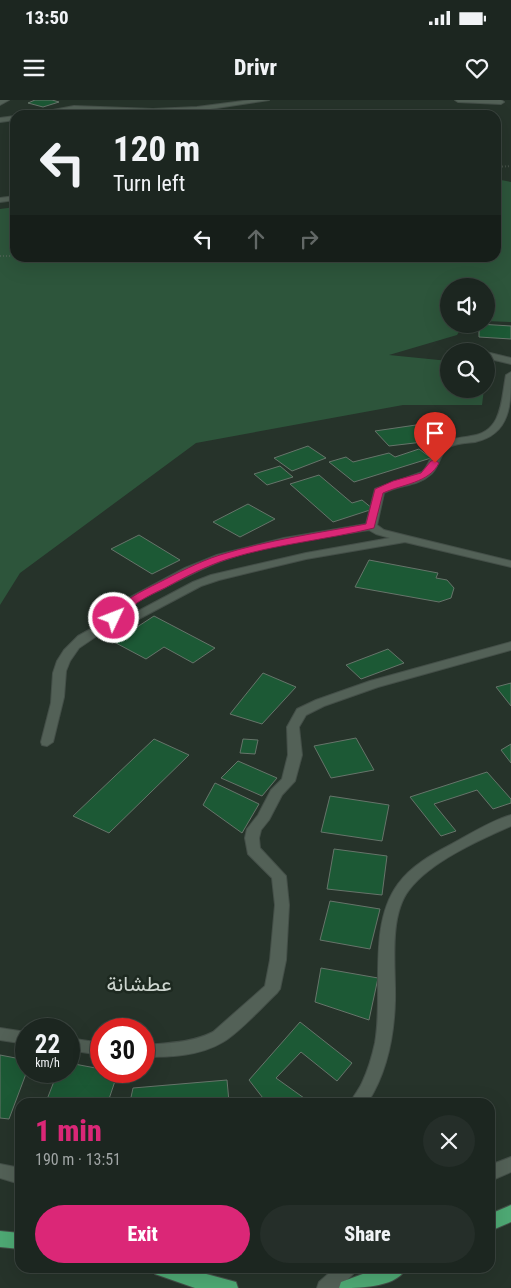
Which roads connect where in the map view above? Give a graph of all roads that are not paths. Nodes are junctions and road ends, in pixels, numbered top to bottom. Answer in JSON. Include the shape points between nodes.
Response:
{"nodes":[{"id":1,"x":6,"y":100,"type":"edge"},
{"id":2,"x":78,"y":100,"type":"edge"},
{"id":3,"x":266,"y":100,"type":"edge"},
{"id":4,"x":458,"y":100,"type":"edge"},
{"id":5,"x":501,"y":102,"type":"dead end"},
{"id":6,"x":0,"y":103,"type":"edge"},
{"id":7,"x":74,"y":108,"type":"junction"},
{"id":8,"x":61,"y":110,"type":"edge"},
{"id":9,"x":134,"y":110,"type":"edge"},
{"id":10,"x":178,"y":110,"type":"edge"},
{"id":11,"x":495,"y":357,"type":"edge"},
{"id":12,"x":511,"y":361,"type":"edge"},
{"id":13,"x":511,"y":375,"type":"edge"},
{"id":14,"x":371,"y":526,"type":"junction"},
{"id":15,"x":405,"y":539,"type":"junction"},
{"id":16,"x":511,"y":564,"type":"edge"},
{"id":17,"x":118,"y":620,"type":"junction"},
{"id":18,"x":511,"y":646,"type":"edge"},
{"id":19,"x":47,"y":742,"type":"dead end"},
{"id":20,"x":511,"y":820,"type":"edge"},
{"id":21,"x":0,"y":1034,"type":"edge"},
{"id":22,"x":15,"y":1036,"type":"edge"},
{"id":23,"x":155,"y":1050,"type":"edge"},
{"id":24,"x":361,"y":1098,"type":"edge"},
{"id":25,"x":511,"y":1164,"type":"edge"},
{"id":26,"x":0,"y":1171,"type":"edge"},
{"id":27,"x":495,"y":1171,"type":"edge"},
{"id":28,"x":15,"y":1175,"type":"edge"},
{"id":29,"x":511,"y":1213,"type":"edge"},
{"id":30,"x":495,"y":1221,"type":"edge"},
{"id":31,"x":0,"y":1239,"type":"edge"},
{"id":32,"x":15,"y":1240,"type":"edge"},
{"id":33,"x":176,"y":1273,"type":"edge"},
{"id":34,"x":342,"y":1273,"type":"edge"},
{"id":35,"x":387,"y":1273,"type":"edge"},
{"id":36,"x":229,"y":1288,"type":"edge"},
{"id":37,"x":326,"y":1288,"type":"edge"},
{"id":38,"x":348,"y":1288,"type":"edge"}],
"edges":[{"from":1,"to":6,"type":"street"},
{"from":2,"to":7,"type":"street"},
{"from":3,"to":10,"type":"street"},
{"from":4,"to":5,"type":"street"},
{"from":7,"to":8,"type":"street"},
{"from":7,"to":9,"type":"street"},
{"from":11,"to":12,"type":"street"},
{"from":13,"to":14,"type":"street","via":[[504,416],[498,429],[492,434],[445,445],[425,475],[378,491]]},
{"from":14,"to":15,"type":"street"},
{"from":14,"to":17,"type":"street","via":[[248,550],[201,565],[129,604],[116,614],[114,618]]},
{"from":15,"to":16,"type":"street"},
{"from":15,"to":17,"type":"street","via":[[240,570],[197,584],[131,619]]},
{"from":17,"to":19,"type":"street","via":[[95,630],[65,655]]},
{"from":18,"to":23,"type":"street","via":[[374,684],[301,712],[293,727],[295,755],[288,781],[276,793],[264,817],[254,828],[252,838],[253,850],[279,876],[282,904],[278,960],[272,989],[219,1037],[181,1049]]},
{"from":20,"to":24,"type":"street","via":[[423,868],[402,888],[395,903],[387,949],[383,1045],[372,1080]]},
{"from":21,"to":22,"type":"street"},
{"from":25,"to":27,"type":"street"},
{"from":26,"to":28,"type":"street"},
{"from":29,"to":30,"type":"main road"},
{"from":31,"to":32,"type":"main road"},
{"from":33,"to":36,"type":"main road"},
{"from":34,"to":37,"type":"street"},
{"from":35,"to":38,"type":"main road"}]}
